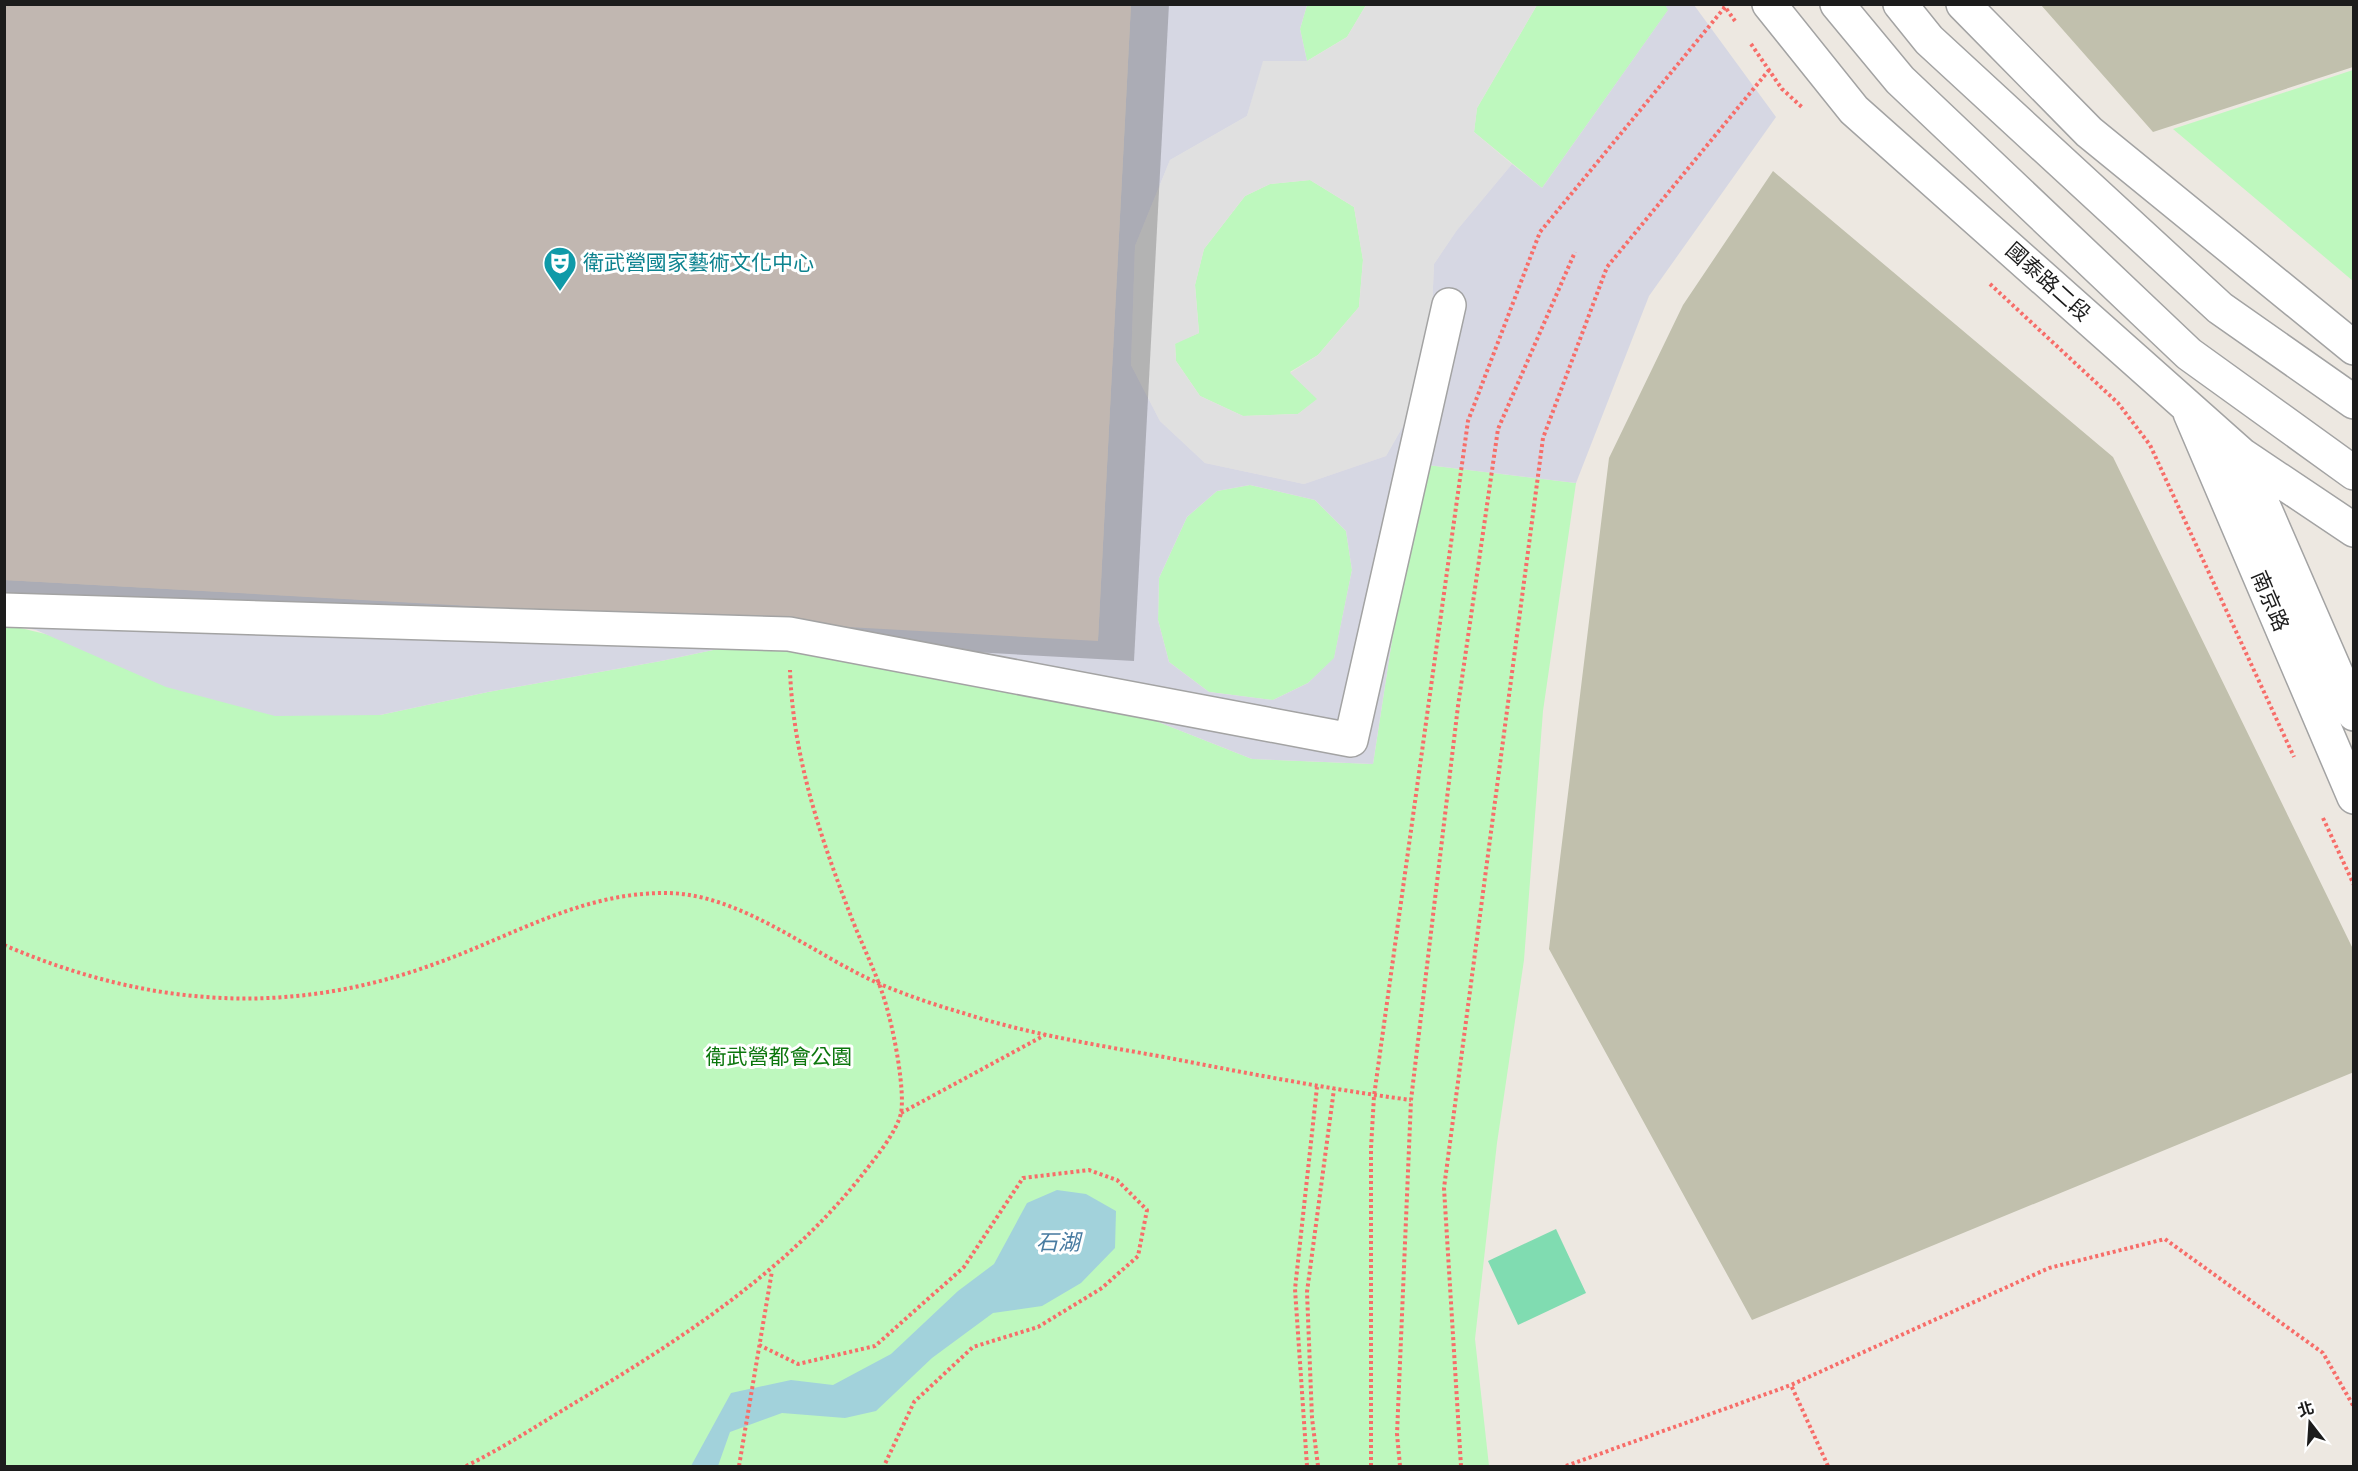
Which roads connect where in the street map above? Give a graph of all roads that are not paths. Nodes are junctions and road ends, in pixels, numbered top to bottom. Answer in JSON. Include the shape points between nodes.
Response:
{"nodes":[{"id":1,"x":1770,"y":4,"type":"edge"},
{"id":2,"x":1836,"y":4,"type":"edge"},
{"id":3,"x":1900,"y":4,"type":"edge"},
{"id":4,"x":1963,"y":4,"type":"edge"},
{"id":5,"x":1449,"y":306,"type":"dead end"},
{"id":6,"x":2354,"y":348,"type":"edge"},
{"id":7,"x":2189,"y":354,"type":"junction"},
{"id":8,"x":2354,"y":402,"type":"edge"},
{"id":9,"x":2187,"y":406,"type":"junction"},
{"id":10,"x":2242,"y":455,"type":"junction"},
{"id":11,"x":2354,"y":473,"type":"edge"},
{"id":12,"x":2354,"y":530,"type":"edge"},
{"id":13,"x":4,"y":609,"type":"edge"},
{"id":14,"x":2354,"y":714,"type":"edge"},
{"id":15,"x":2354,"y":797,"type":"edge"}],
"edges":[{"from":1,"to":9,"type":"street","name":"國泰路二段","via":[[1854,110]]},
{"from":2,"to":7,"type":"street","name":"國泰路二段","via":[[1900,80]]},
{"from":3,"to":8,"type":"street","via":[[1929,40],[2220,308]]},
{"from":4,"to":6,"type":"street","via":[[2089,132]]},
{"from":5,"to":13,"type":"street","via":[[1351,740],[789,634]]},
{"from":7,"to":10,"type":"street","name":"南京路"},
{"from":7,"to":11,"type":"street","name":"國泰路二段"},
{"from":9,"to":10,"type":"street","name":"國泰路二段"},
{"from":9,"to":15,"type":"street","name":"南京路"},
{"from":10,"to":12,"type":"street","name":"國泰路二段"},
{"from":10,"to":14,"type":"street","name":"南京路"}]}
